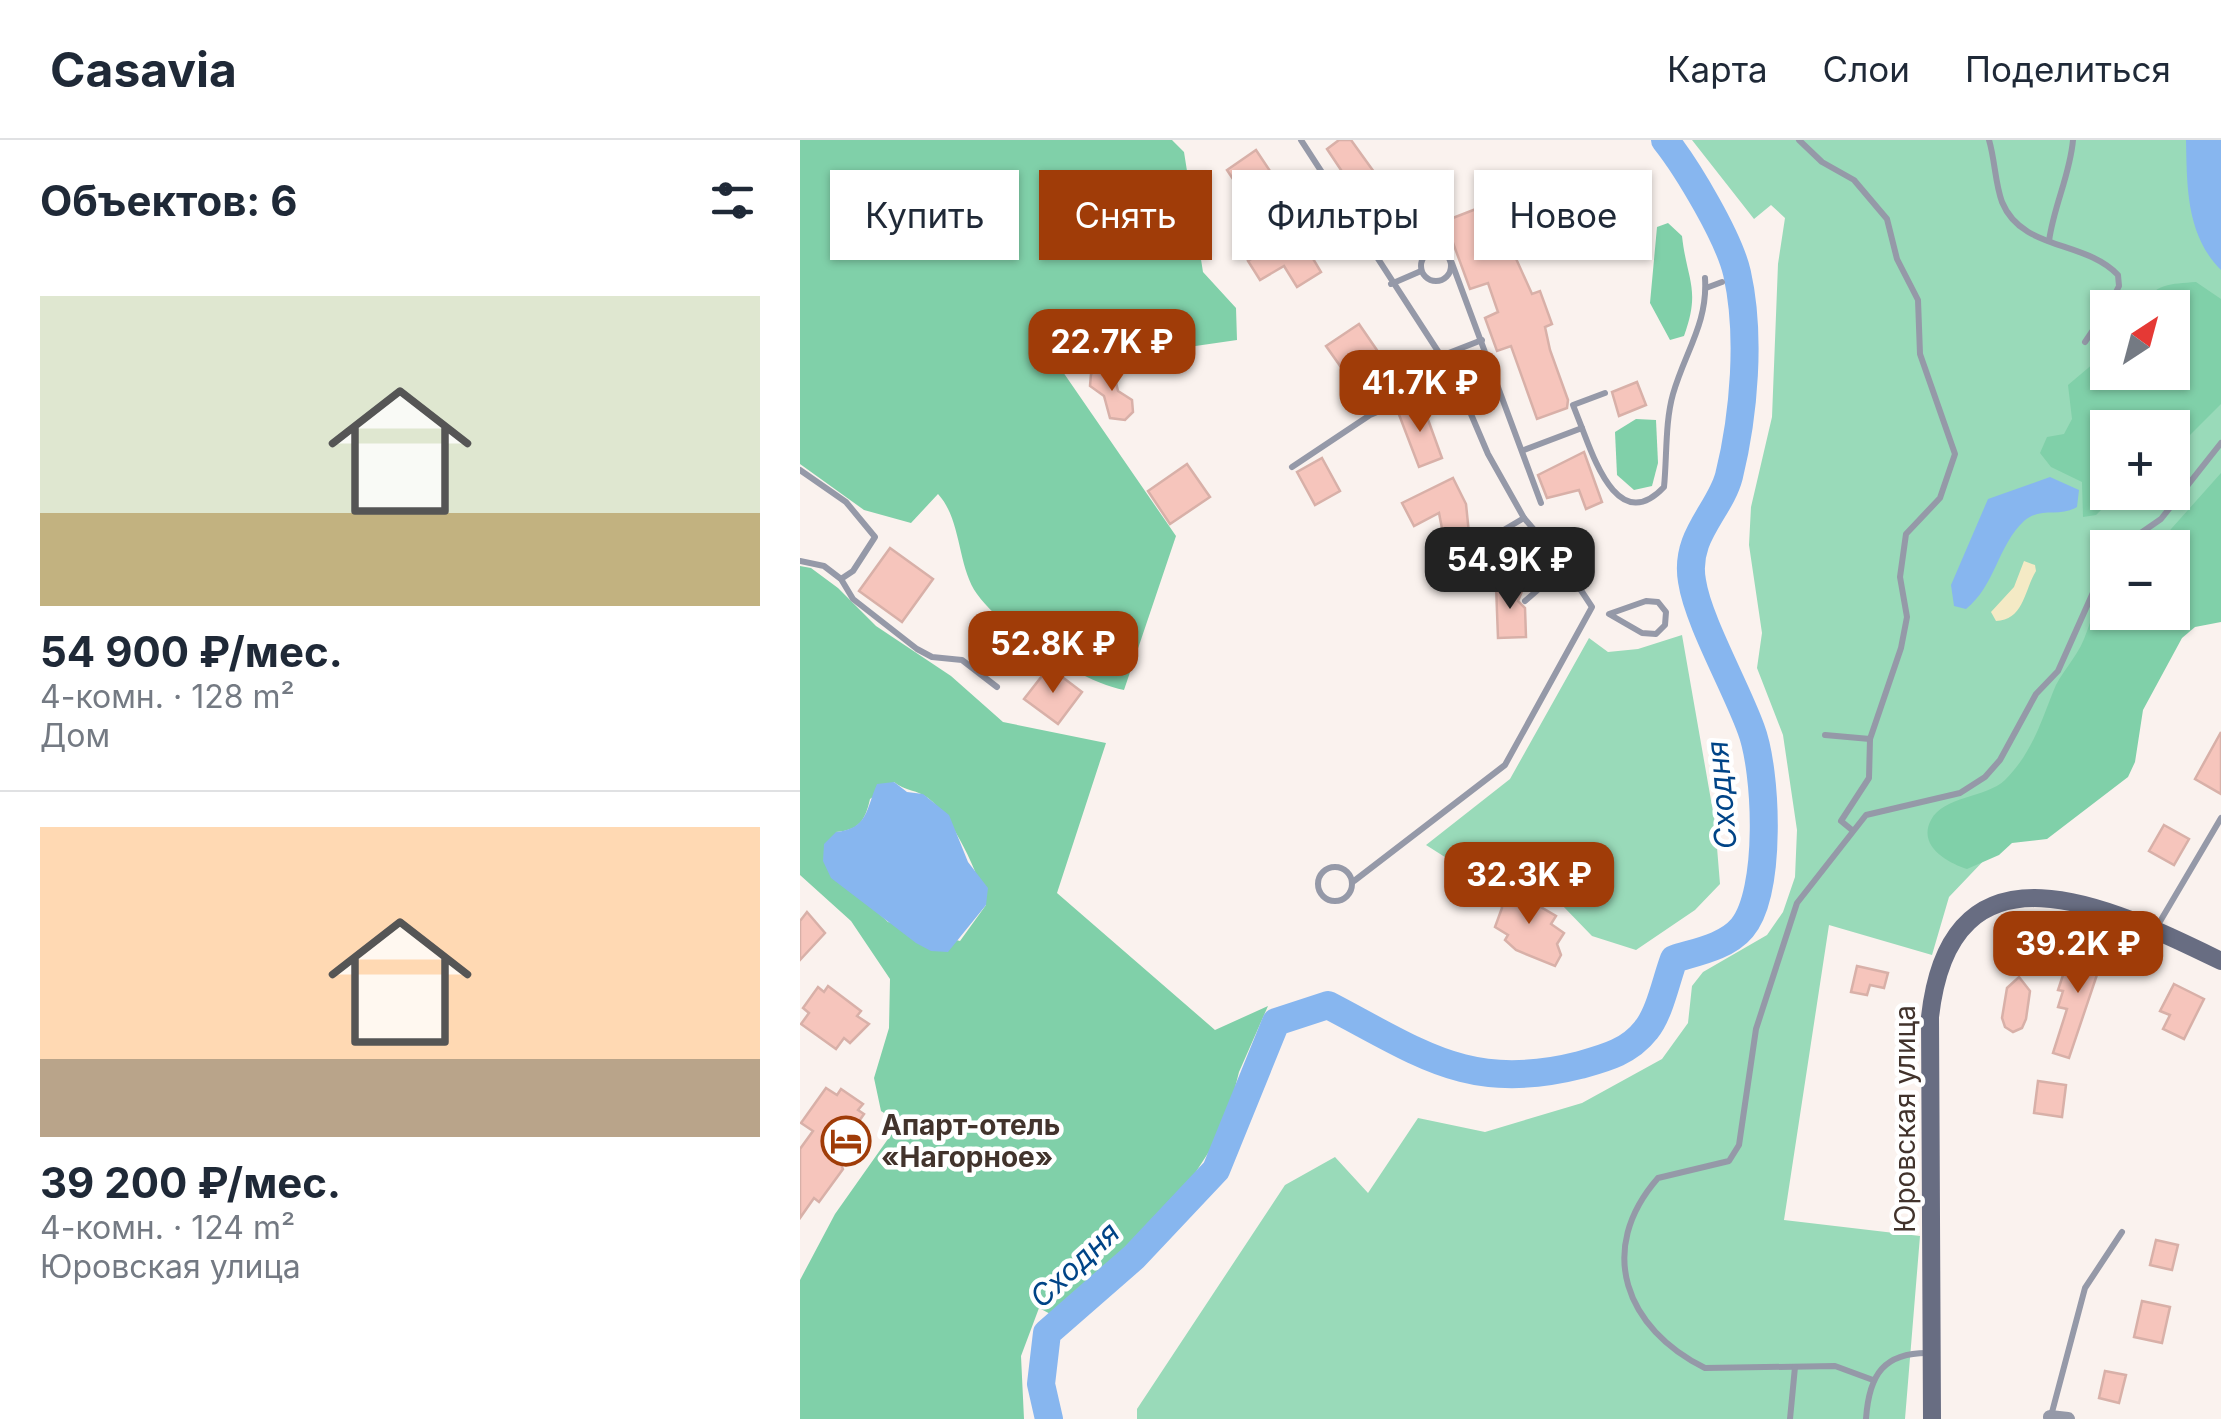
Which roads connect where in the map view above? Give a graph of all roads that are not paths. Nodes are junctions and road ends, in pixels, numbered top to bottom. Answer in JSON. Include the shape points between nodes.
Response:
{"nodes":[{"id":1,"x":1301,"y":140,"type":"edge"},
{"id":2,"x":1800,"y":140,"type":"edge"},
{"id":3,"x":1990,"y":140,"type":"edge"},
{"id":4,"x":2073,"y":140,"type":"edge"},
{"id":5,"x":2048,"y":241,"type":"junction"},
{"id":6,"x":1451,"y":261,"type":"junction"},
{"id":7,"x":1421,"y":271,"type":"junction"},
{"id":8,"x":1705,"y":278,"type":"dead end"},
{"id":9,"x":1722,"y":282,"type":"dead end"},
{"id":10,"x":1391,"y":284,"type":"junction"},
{"id":11,"x":1706,"y":288,"type":"junction"},
{"id":12,"x":2117,"y":290,"type":"edge"},
{"id":13,"x":2090,"y":335,"type":"edge"},
{"id":14,"x":1482,"y":340,"type":"junction"},
{"id":15,"x":2085,"y":342,"type":"dead end"},
{"id":16,"x":1441,"y":356,"type":"junction"},
{"id":17,"x":1456,"y":378,"type":"junction"},
{"id":18,"x":1605,"y":392,"type":"dead end"},
{"id":19,"x":1582,"y":428,"type":"junction"},
{"id":20,"x":2221,"y":443,"type":"edge"},
{"id":21,"x":1524,"y":450,"type":"junction"},
{"id":22,"x":1292,"y":467,"type":"dead end"},
{"id":23,"x":800,"y":470,"type":"edge"},
{"id":24,"x":1541,"y":503,"type":"dead end"},
{"id":25,"x":1524,"y":518,"type":"junction"},
{"id":26,"x":2145,"y":530,"type":"edge"},
{"id":27,"x":1480,"y":544,"type":"dead end"},
{"id":28,"x":800,"y":561,"type":"edge"},
{"id":29,"x":1566,"y":566,"type":"junction"},
{"id":30,"x":842,"y":579,"type":"junction"},
{"id":31,"x":2090,"y":599,"type":"edge"},
{"id":32,"x":1525,"y":601,"type":"dead end"},
{"id":33,"x":1592,"y":607,"type":"junction"},
{"id":34,"x":1609,"y":614,"type":"junction"},
{"id":35,"x":997,"y":687,"type":"dead end"},
{"id":36,"x":1825,"y":735,"type":"dead end"},
{"id":37,"x":1870,"y":739,"type":"junction"},
{"id":38,"x":2221,"y":818,"type":"edge"},
{"id":39,"x":1852,"y":830,"type":"junction"},
{"id":40,"x":1354,"y":882,"type":"junction"},
{"id":41,"x":2155,"y":931,"type":"junction"},
{"id":42,"x":2221,"y":961,"type":"edge"},
{"id":43,"x":2122,"y":1232,"type":"dead end"},
{"id":44,"x":1931,"y":1353,"type":"junction"},
{"id":45,"x":1795,"y":1367,"type":"junction"},
{"id":46,"x":1873,"y":1380,"type":"junction"},
{"id":47,"x":2050,"y":1417,"type":"edge"},
{"id":48,"x":1790,"y":1419,"type":"edge"},
{"id":49,"x":1866,"y":1419,"type":"edge"},
{"id":50,"x":1932,"y":1419,"type":"edge"},
{"id":51,"x":2068,"y":1419,"type":"edge"}],
"edges":[{"from":1,"to":10,"type":"lane"},
{"from":2,"to":37,"type":"lane","via":[[1854,180],[1887,219],[1918,300],[1920,354],[1955,454],[1940,498],[1906,534],[1900,578],[1906,617]]},
{"from":3,"to":5,"type":"lane","via":[[2009,213],[2030,235]]},
{"from":4,"to":5,"type":"lane"},
{"from":5,"to":12,"type":"lane","via":[[2092,253],[2118,275]]},
{"from":6,"to":7,"type":"lane","via":[[1431,252]]},
{"from":6,"to":7,"type":"lane","via":[[1440,280]]},
{"from":6,"to":14,"type":"lane"},
{"from":7,"to":10,"type":"lane"},
{"from":8,"to":11,"type":"lane"},
{"from":9,"to":11,"type":"lane"},
{"from":10,"to":16,"type":"lane"},
{"from":11,"to":19,"type":"lane","via":[[1702,330],[1683,356],[1673,393],[1664,487],[1637,501],[1616,496]]},
{"from":13,"to":15,"type":"lane"},
{"from":14,"to":16,"type":"lane"},
{"from":14,"to":21,"type":"lane"},
{"from":16,"to":17,"type":"lane"},
{"from":17,"to":22,"type":"lane","via":[[1370,415]]},
{"from":17,"to":25,"type":"lane"},
{"from":18,"to":19,"type":"lane","via":[[1573,405]]},
{"from":19,"to":21,"type":"lane"},
{"from":20,"to":26,"type":"lane","via":[[2161,519]]},
{"from":21,"to":24,"type":"lane"},
{"from":23,"to":30,"type":"lane","via":[[846,502],[875,537]]},
{"from":25,"to":27,"type":"lane"},
{"from":25,"to":29,"type":"lane"},
{"from":28,"to":30,"type":"lane"},
{"from":29,"to":32,"type":"lane"},
{"from":29,"to":33,"type":"lane"},
{"from":30,"to":35,"type":"lane","via":[[853,599],[917,649],[962,660]]},
{"from":31,"to":39,"type":"lane","via":[[2058,671],[2036,694],[1985,777],[1960,793],[1866,815]]},
{"from":33,"to":34,"type":"lane"},
{"from":33,"to":40,"type":"lane","via":[[1505,765]]},
{"from":34,"to":34,"type":"lane","via":[[1649,635],[1667,618],[1652,600]]},
{"from":36,"to":37,"type":"lane"},
{"from":37,"to":39,"type":"lane","via":[[1869,778],[1841,821]]},
{"from":38,"to":41,"type":"lane"},
{"from":39,"to":45,"type":"lane","via":[[1797,903],[1782,942],[1750,1056],[1739,1146],[1729,1161],[1658,1178],[1626,1239],[1626,1280],[1657,1337],[1705,1368]]},
{"from":40,"to":40,"type":"lane","via":[[1343,869],[1331,868],[1321,874],[1318,888],[1327,900],[1341,900]]},
{"from":41,"to":42,"type":"street","name":"Юровская улица"},
{"from":41,"to":44,"type":"street","name":"Юровская улица","via":[[2075,904],[2010,899],[1974,914],[1951,940],[1930,1017]]},
{"from":43,"to":47,"type":"lane","via":[[2085,1288]]},
{"from":44,"to":46,"type":"lane","via":[[1899,1354]]},
{"from":44,"to":50,"type":"street","name":"Юровская улица"},
{"from":45,"to":46,"type":"lane","via":[[1835,1366]]},
{"from":45,"to":48,"type":"lane"},
{"from":46,"to":49,"type":"lane"},
{"from":47,"to":51,"type":"street"}]}
